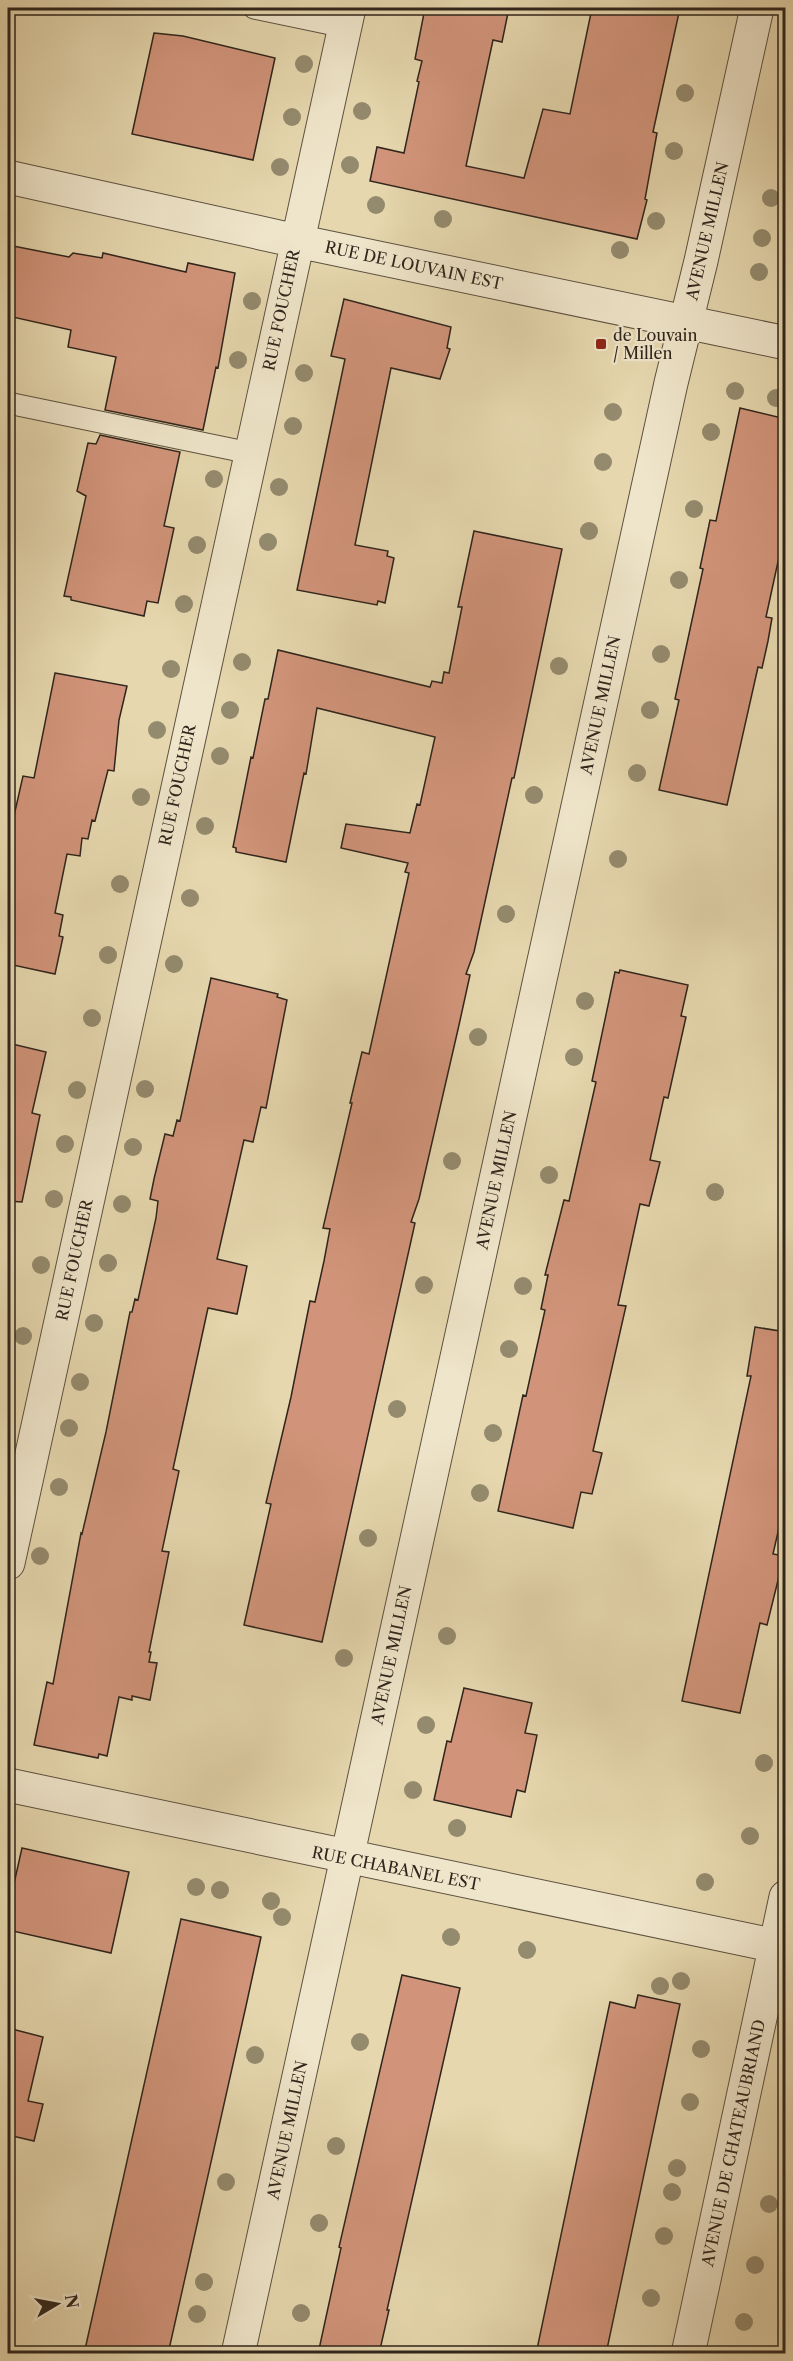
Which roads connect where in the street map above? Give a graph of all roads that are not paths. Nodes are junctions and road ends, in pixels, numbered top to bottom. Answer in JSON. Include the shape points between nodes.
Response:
{"nodes":[{"id":1,"x":254,"y":8,"type":"edge"},
{"id":2,"x":757,"y":8,"type":"edge"},
{"id":3,"x":347,"y":17,"type":"edge"},
{"id":4,"x":8,"y":177,"type":"edge"},
{"id":5,"x":297,"y":241,"type":"junction"},
{"id":6,"x":686,"y":322,"type":"junction"},
{"id":7,"x":786,"y":343,"type":"edge"},
{"id":8,"x":8,"y":403,"type":"edge"},
{"id":9,"x":250,"y":453,"type":"junction"},
{"id":10,"x":8,"y":1563,"type":"edge"},
{"id":11,"x":8,"y":1785,"type":"edge"},
{"id":12,"x":347,"y":1858,"type":"junction"},
{"id":13,"x":786,"y":1897,"type":"edge"},
{"id":14,"x":780,"y":1947,"type":"edge"},
{"id":15,"x":238,"y":2354,"type":"edge"},
{"id":16,"x":688,"y":2354,"type":"edge"}],
"edges":[{"from":1,"to":3,"type":"lane"},
{"from":2,"to":6,"type":"street","name":"AVENUE MILLEN"},
{"from":3,"to":5,"type":"street","name":"RUE FOUCHER"},
{"from":4,"to":5,"type":"street","name":"RUE DE LOUVAIN EST"},
{"from":5,"to":6,"type":"street","name":"RUE DE LOUVAIN EST"},
{"from":5,"to":9,"type":"street","name":"RUE FOUCHER"},
{"from":6,"to":7,"type":"street","name":"RUE DE LOUVAIN EST"},
{"from":6,"to":12,"type":"street","name":"AVENUE MILLEN"},
{"from":8,"to":9,"type":"lane"},
{"from":9,"to":10,"type":"street","name":"RUE FOUCHER"},
{"from":11,"to":12,"type":"street","name":"RUE CHABANEL EST"},
{"from":12,"to":14,"type":"street","name":"RUE CHABANEL EST"},
{"from":12,"to":15,"type":"street","name":"AVENUE MILLEN"},
{"from":13,"to":14,"type":"street","name":"AVENUE DE CHATEAUBRIAND"},
{"from":14,"to":16,"type":"street","name":"AVENUE DE CHATEAUBRIAND"}]}
